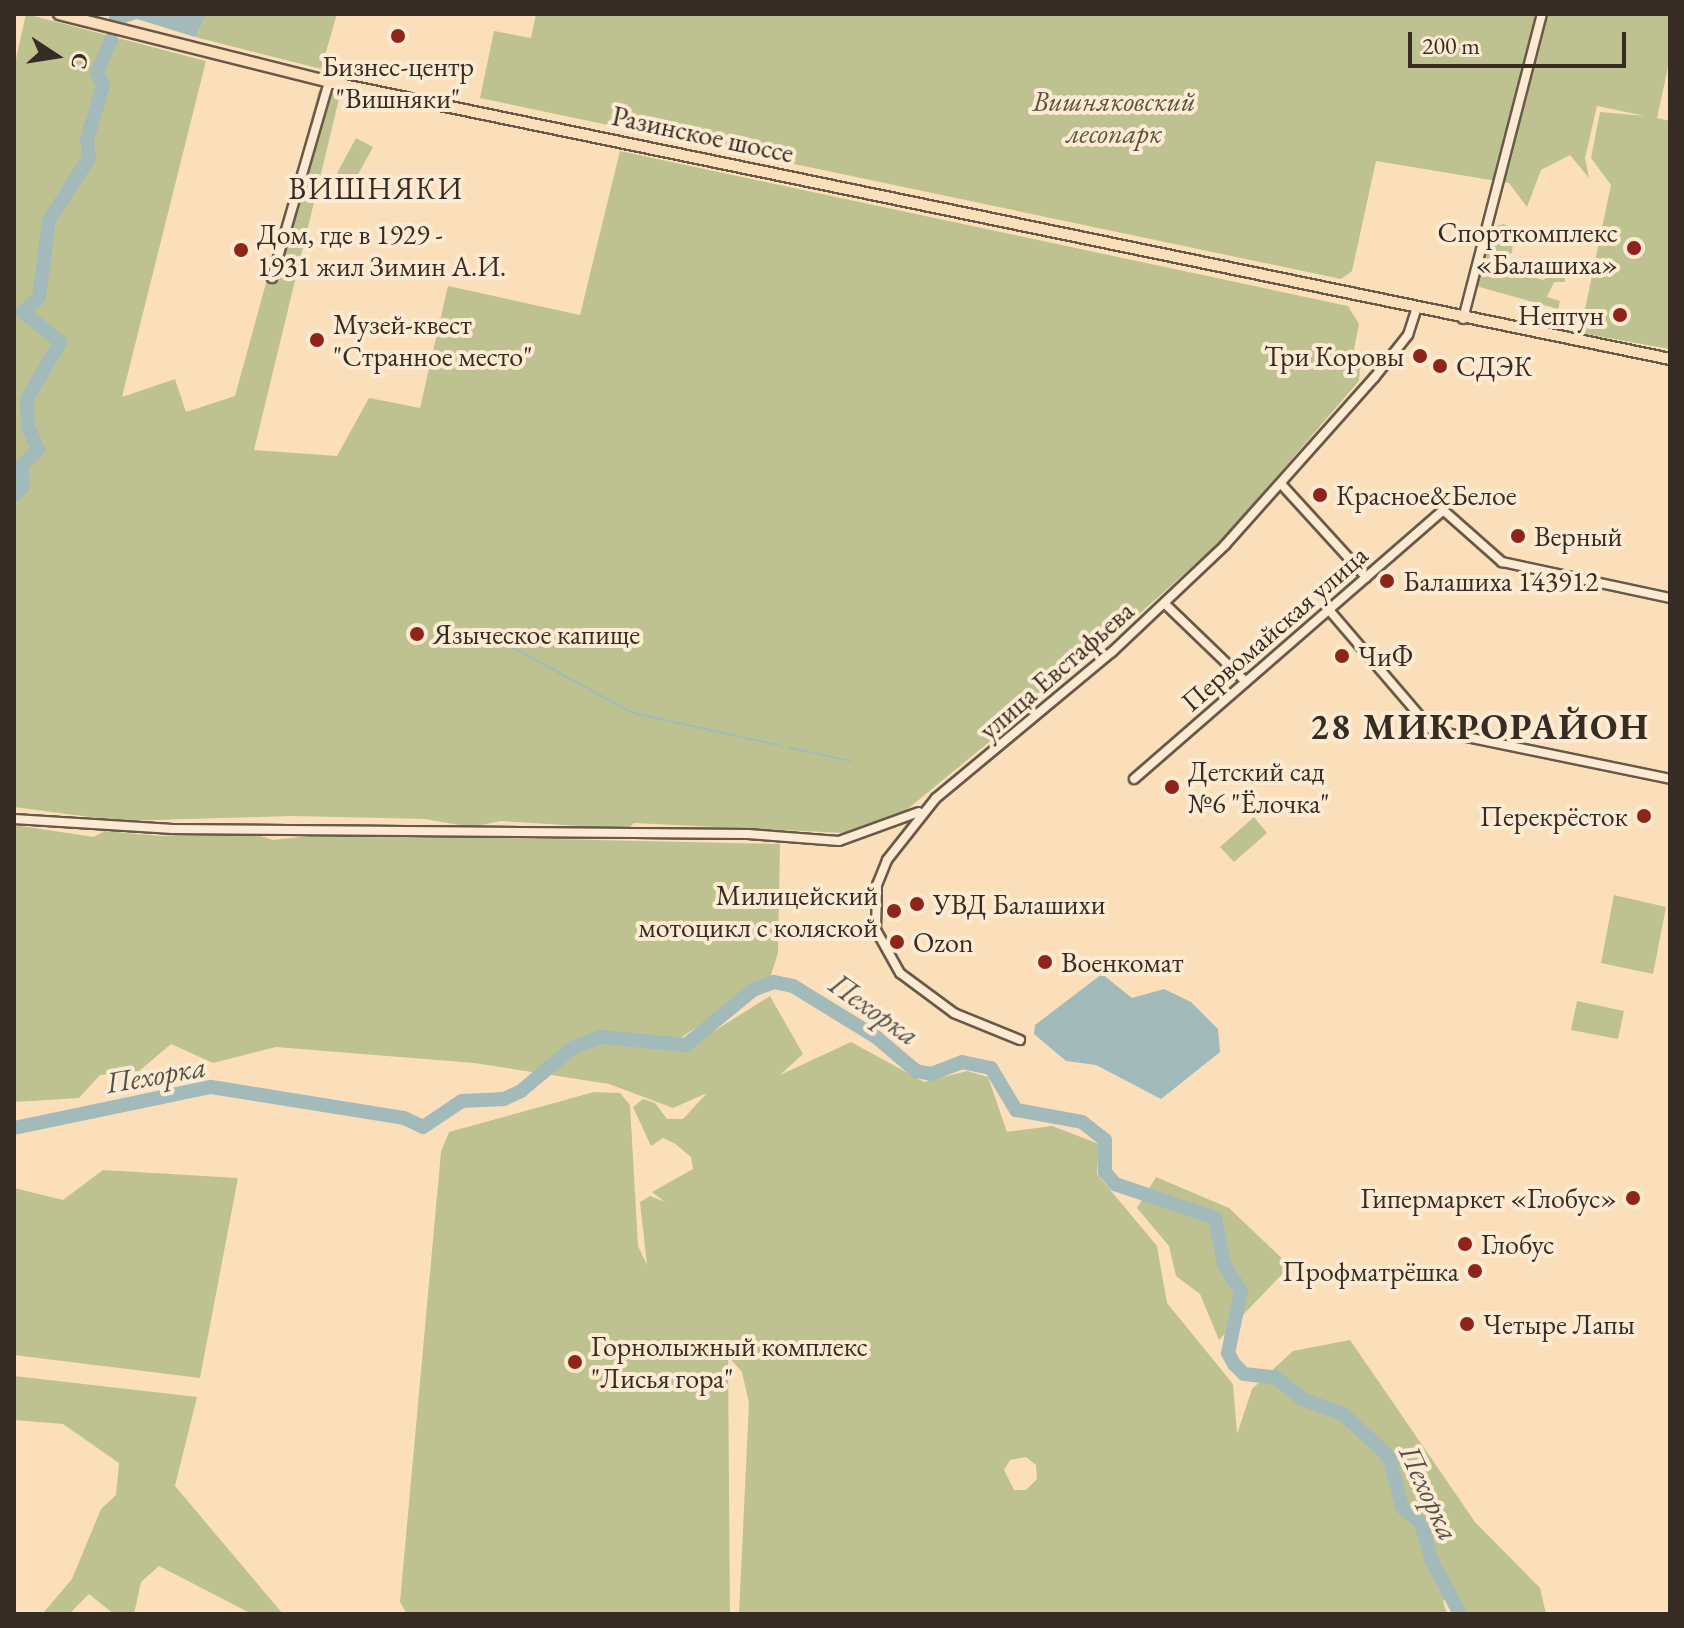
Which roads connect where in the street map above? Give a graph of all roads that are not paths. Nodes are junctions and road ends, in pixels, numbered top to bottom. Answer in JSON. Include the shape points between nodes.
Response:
{"nodes":[{"id":1,"x":59,"y":14,"type":"edge"},
{"id":2,"x":1542,"y":14,"type":"edge"},
{"id":3,"x":329,"y":82,"type":"junction"},
{"id":4,"x":272,"y":278,"type":"dead end"},
{"id":5,"x":1416,"y":310,"type":"junction"},
{"id":6,"x":1463,"y":319,"type":"junction"},
{"id":7,"x":1670,"y":359,"type":"edge"},
{"id":8,"x":1282,"y":485,"type":"junction"},
{"id":9,"x":1366,"y":577,"type":"junction"},
{"id":10,"x":1670,"y":598,"type":"edge"},
{"id":11,"x":1165,"y":604,"type":"junction"},
{"id":12,"x":1329,"y":610,"type":"junction"},
{"id":13,"x":1246,"y":682,"type":"junction"},
{"id":14,"x":1134,"y":779,"type":"dead end"},
{"id":15,"x":1670,"y":779,"type":"edge"},
{"id":16,"x":923,"y":811,"type":"junction"},
{"id":17,"x":14,"y":819,"type":"edge"},
{"id":18,"x":1020,"y":1040,"type":"dead end"}],
"edges":[{"from":1,"to":3,"type":"main road","name":"Разинское шоссе"},
{"from":2,"to":6,"type":"street"},
{"from":3,"to":4,"type":"street"},
{"from":3,"to":5,"type":"main road","name":"Разинское шоссе"},
{"from":5,"to":6,"type":"main road","name":"Разинское шоссе"},
{"from":5,"to":8,"type":"street","name":"улица Евстафьева","via":[[1400,346]]},
{"from":6,"to":7,"type":"main road","name":"Разинское шоссе"},
{"from":8,"to":9,"type":"street"},
{"from":8,"to":11,"type":"street","name":"улица Евстафьева"},
{"from":9,"to":10,"type":"street","name":"Первомайская улица","via":[[1443,510],[1502,562]]},
{"from":9,"to":12,"type":"street","name":"Первомайская улица"},
{"from":11,"to":13,"type":"street"},
{"from":11,"to":16,"type":"street","name":"улица Евстафьева"},
{"from":12,"to":13,"type":"street","name":"Первомайская улица"},
{"from":12,"to":15,"type":"street","via":[[1421,723],[1441,733]]},
{"from":13,"to":14,"type":"street","name":"Первомайская улица"},
{"from":16,"to":17,"type":"street","via":[[839,841],[748,834],[173,829]]},
{"from":16,"to":18,"type":"street","name":"улица Евстафьева","via":[[887,860],[877,885],[877,936],[900,973],[932,1000]]}]}
